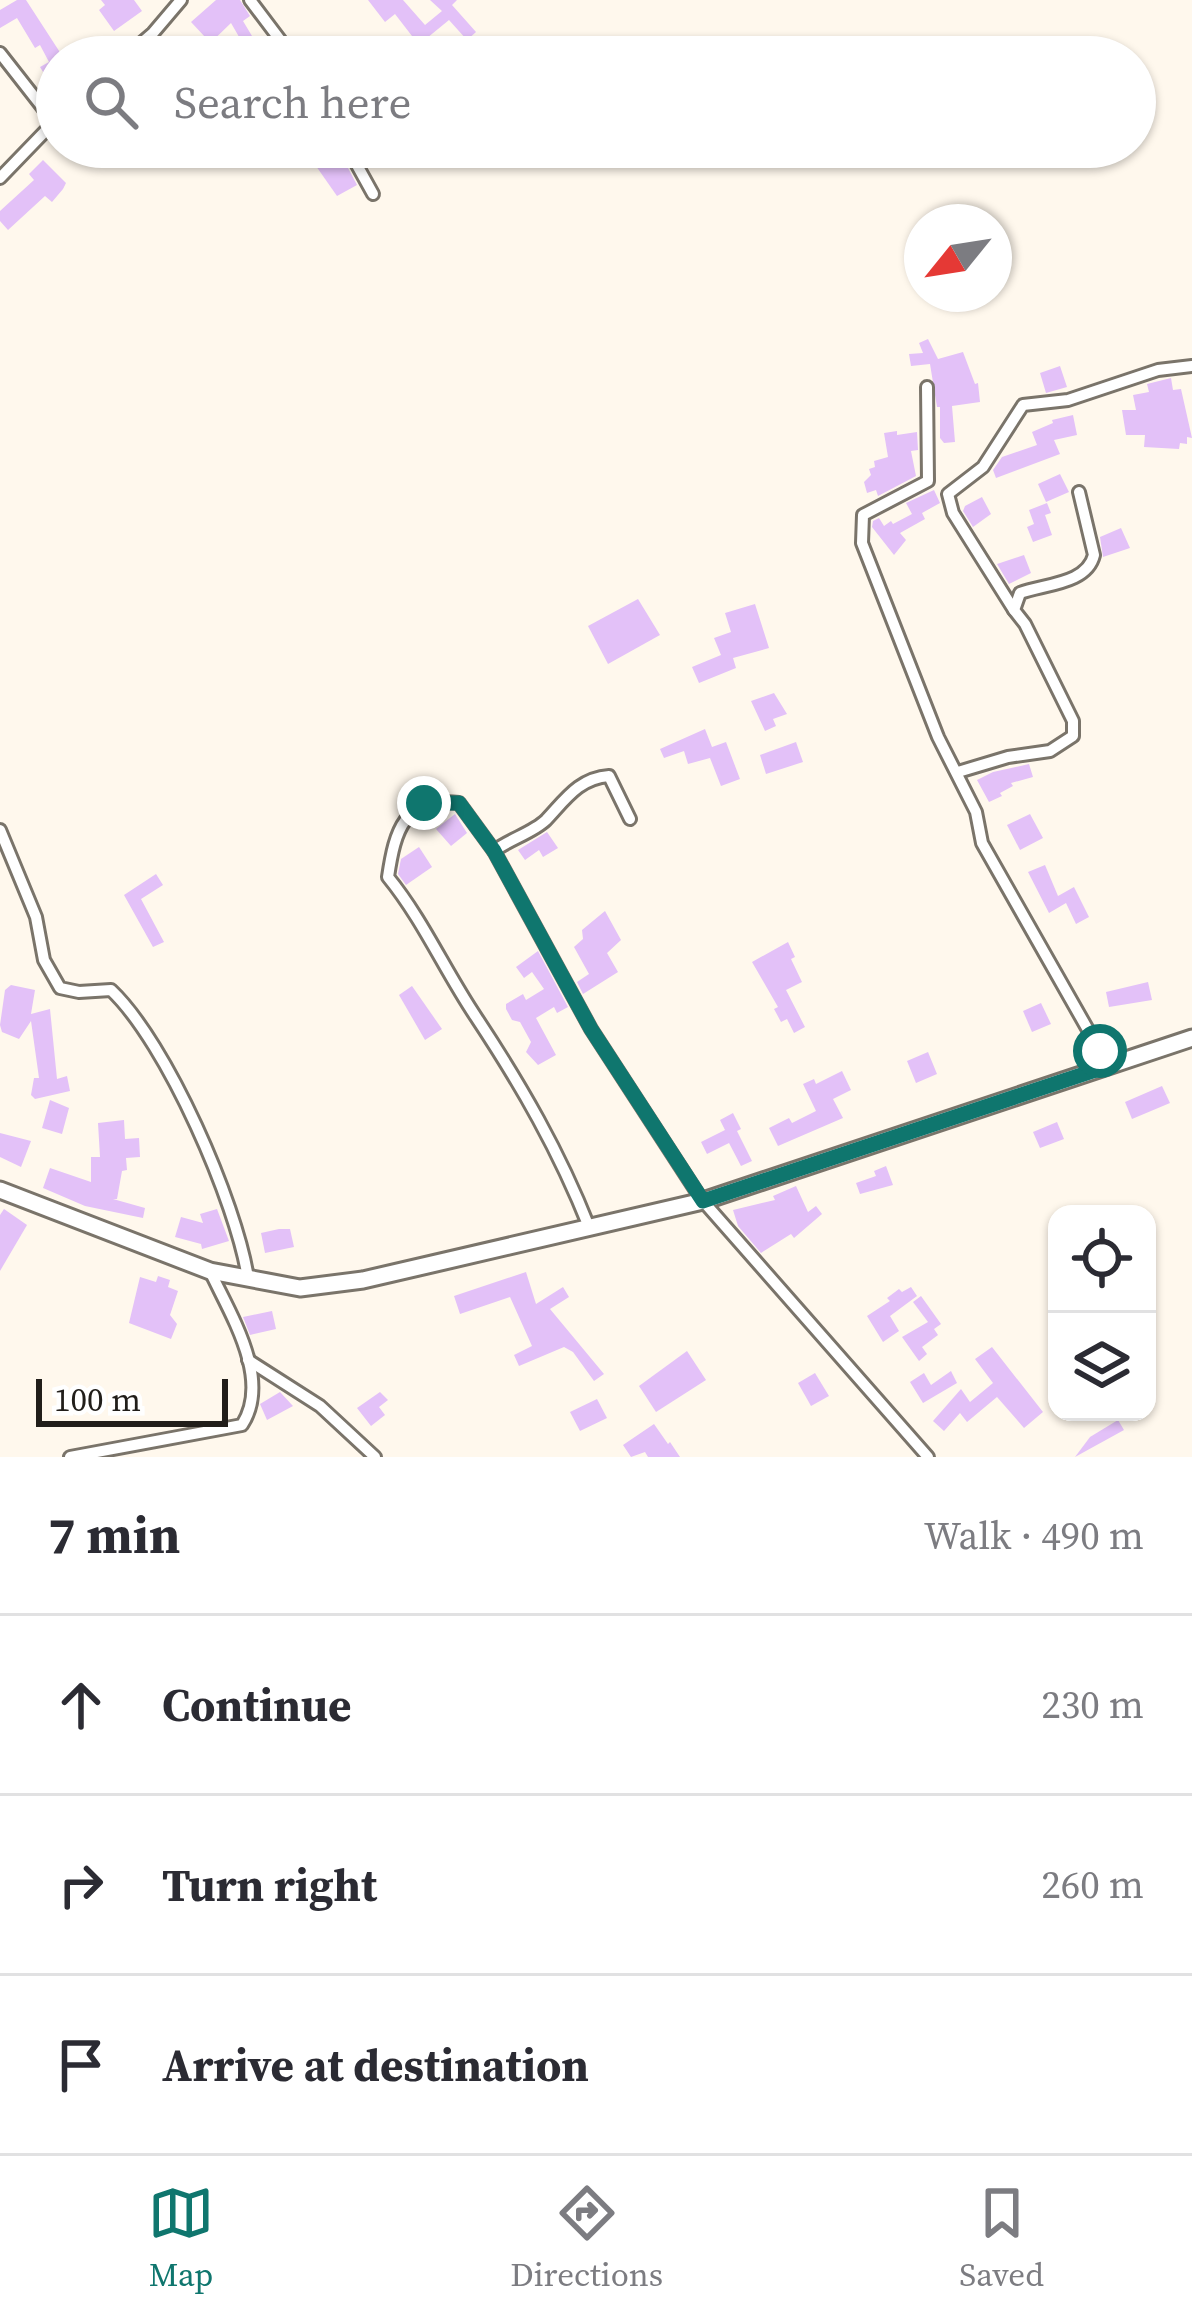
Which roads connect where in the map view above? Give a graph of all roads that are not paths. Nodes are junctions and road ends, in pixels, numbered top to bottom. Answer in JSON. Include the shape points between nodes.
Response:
{"nodes":[{"id":1,"x":181,"y":0,"type":"edge"},
{"id":2,"x":250,"y":0,"type":"edge"},
{"id":3,"x":150,"y":36,"type":"edge"},
{"id":4,"x":277,"y":36,"type":"edge"},
{"id":5,"x":0,"y":53,"type":"edge"},
{"id":6,"x":36,"y":98,"type":"edge"},
{"id":7,"x":36,"y":141,"type":"edge"},
{"id":8,"x":359,"y":168,"type":"edge"},
{"id":9,"x":0,"y":178,"type":"edge"},
{"id":10,"x":373,"y":194,"type":"dead end"},
{"id":11,"x":1192,"y":366,"type":"edge"},
{"id":12,"x":927,"y":387,"type":"dead end"},
{"id":13,"x":1079,"y":492,"type":"dead end"},
{"id":14,"x":1014,"y":610,"type":"junction"},
{"id":15,"x":958,"y":772,"type":"junction"},
{"id":16,"x":630,"y":819,"type":"dead end"},
{"id":17,"x":0,"y":830,"type":"edge"},
{"id":18,"x":494,"y":851,"type":"junction"},
{"id":19,"x":1192,"y":1038,"type":"edge"},
{"id":20,"x":1099,"y":1069,"type":"junction"},
{"id":21,"x":0,"y":1190,"type":"edge"},
{"id":22,"x":702,"y":1200,"type":"junction"},
{"id":23,"x":589,"y":1227,"type":"junction"},
{"id":24,"x":211,"y":1271,"type":"junction"},
{"id":25,"x":248,"y":1279,"type":"junction"},
{"id":26,"x":248,"y":1360,"type":"junction"},
{"id":27,"x":70,"y":1457,"type":"edge"},
{"id":28,"x":375,"y":1457,"type":"edge"},
{"id":29,"x":928,"y":1457,"type":"edge"}],
"edges":[{"from":1,"to":3,"type":"street"},
{"from":2,"to":4,"type":"street"},
{"from":5,"to":6,"type":"street"},
{"from":7,"to":9,"type":"street"},
{"from":8,"to":10,"type":"street"},
{"from":11,"to":14,"type":"street","via":[[1023,405],[983,467],[948,494]]},
{"from":12,"to":15,"type":"street","via":[[928,481],[863,515],[860,531]]},
{"from":13,"to":14,"type":"street","via":[[1092,566],[1020,593]]},
{"from":14,"to":15,"type":"street","via":[[1067,709],[1073,736],[1051,752]]},
{"from":15,"to":20,"type":"street","via":[[982,843],[1100,1051]]},
{"from":16,"to":18,"type":"street","via":[[609,776],[594,777],[545,821]]},
{"from":17,"to":25,"type":"street","via":[[60,988],[111,990],[163,1056],[241,1235]]},
{"from":18,"to":22,"type":"street","via":[[591,1029]]},
{"from":18,"to":23,"type":"street","via":[[459,803],[424,803],[406,817],[388,877],[524,1088]]},
{"from":19,"to":20,"type":"street"},
{"from":20,"to":22,"type":"street"},
{"from":21,"to":24,"type":"street"},
{"from":22,"to":23,"type":"street"},
{"from":22,"to":29,"type":"street"},
{"from":23,"to":25,"type":"street","via":[[363,1280],[300,1288]]},
{"from":24,"to":25,"type":"street"},
{"from":24,"to":26,"type":"street"},
{"from":26,"to":27,"type":"street","via":[[253,1400],[242,1425]]},
{"from":26,"to":28,"type":"street","via":[[320,1406]]}]}
